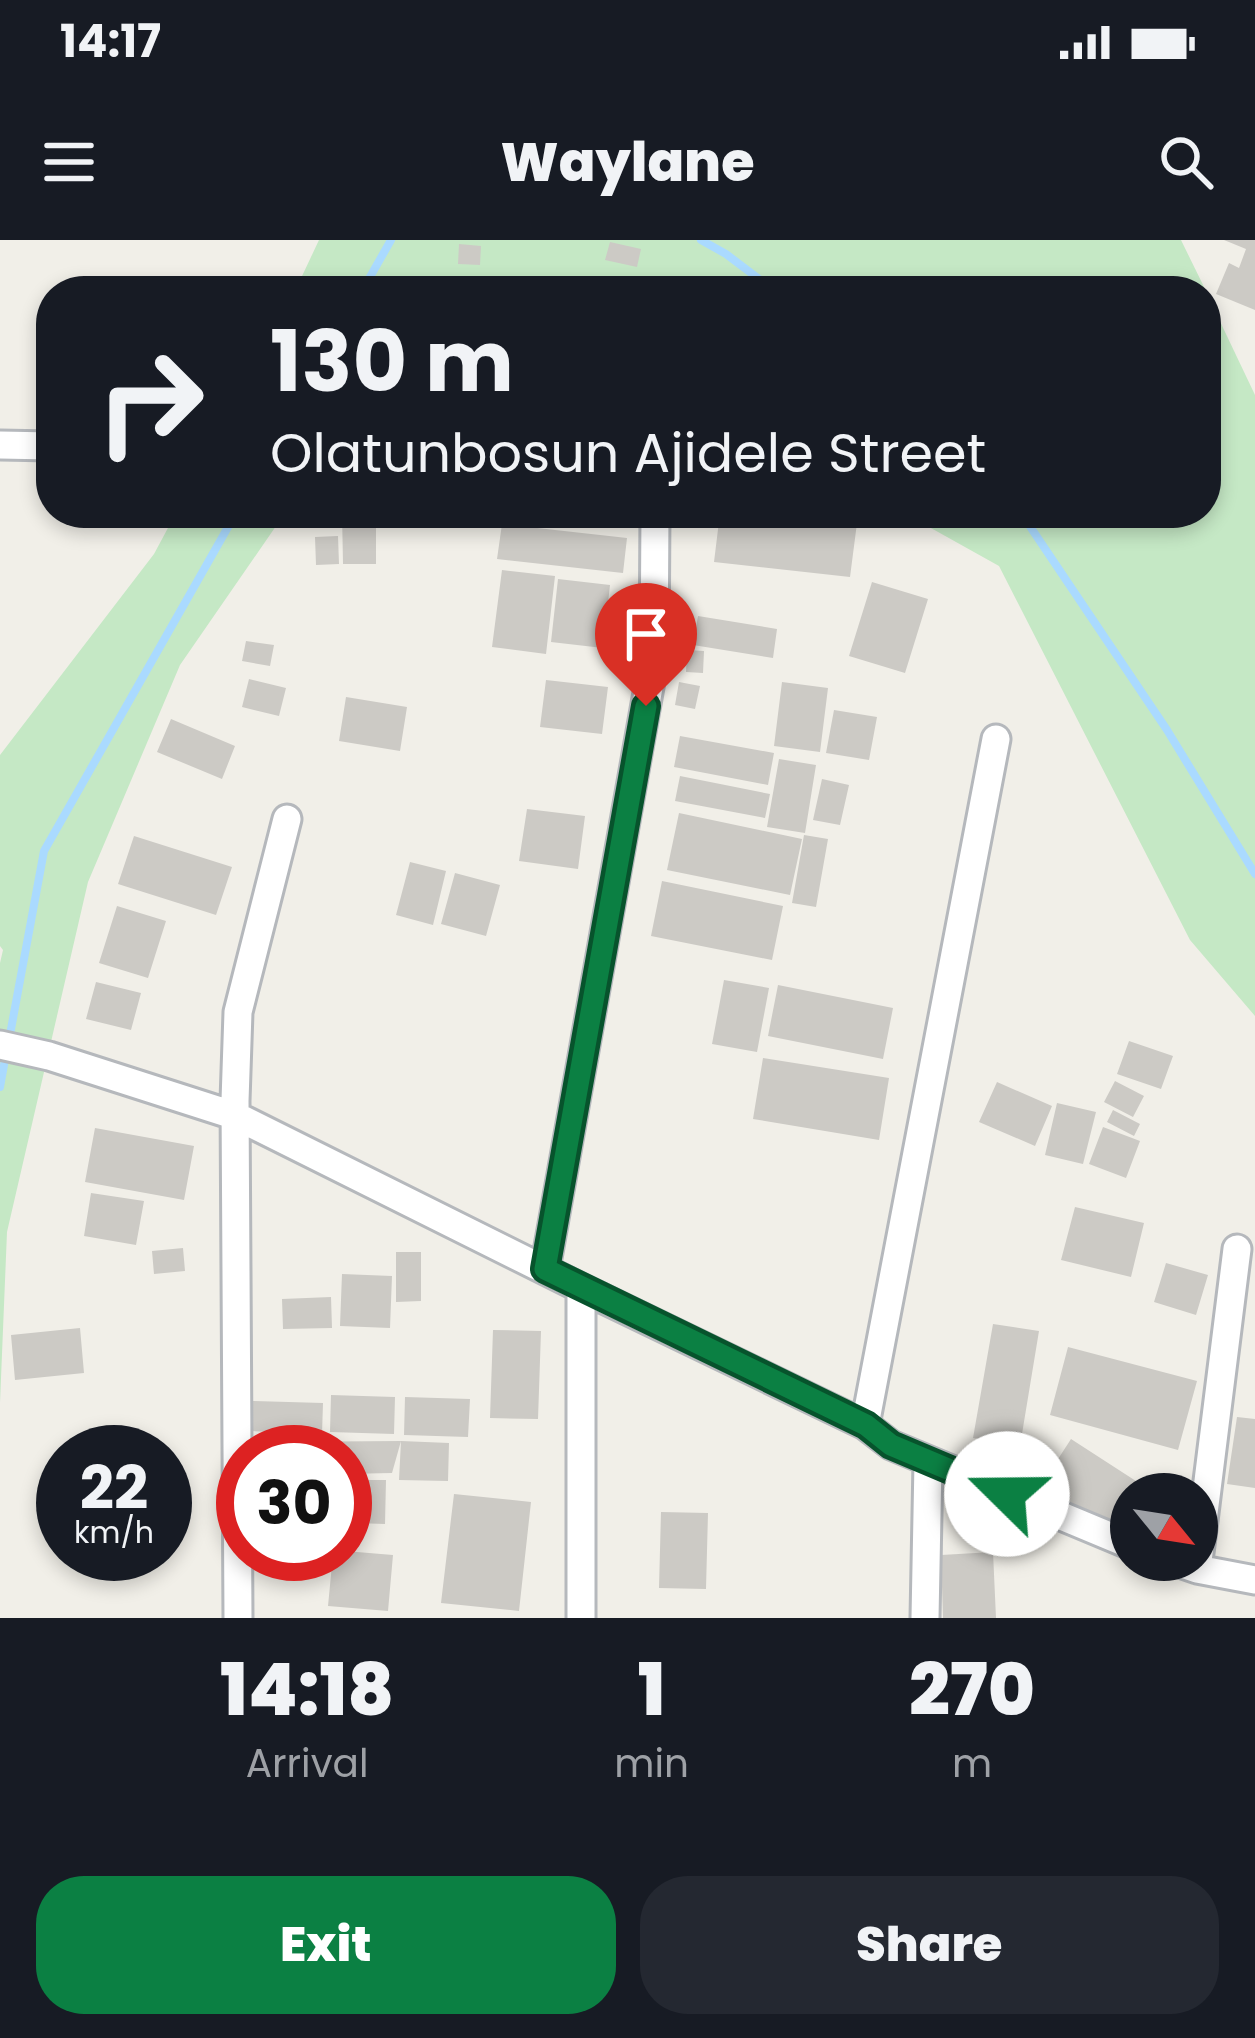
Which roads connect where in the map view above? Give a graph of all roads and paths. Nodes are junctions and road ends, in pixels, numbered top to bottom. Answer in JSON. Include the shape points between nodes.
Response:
{"nodes":[{"id":1,"x":0,"y":445,"type":"edge"},
{"id":2,"x":36,"y":446,"type":"edge"},
{"id":3,"x":655,"y":528,"type":"edge"},
{"id":4,"x":996,"y":739,"type":"dead end"},
{"id":5,"x":287,"y":819,"type":"dead end"},
{"id":6,"x":0,"y":1045,"type":"edge"},
{"id":7,"x":236,"y":1116,"type":"junction"},
{"id":8,"x":1237,"y":1250,"type":"dead end"},
{"id":9,"x":545,"y":1269,"type":"junction"},
{"id":10,"x":581,"y":1288,"type":"junction"},
{"id":11,"x":866,"y":1425,"type":"junction"},
{"id":12,"x":928,"y":1462,"type":"junction"},
{"id":13,"x":1199,"y":1473,"type":"edge"},
{"id":14,"x":1110,"y":1536,"type":"edge"},
{"id":15,"x":1218,"y":1572,"type":"edge"},
{"id":16,"x":1255,"y":1580,"type":"edge"},
{"id":17,"x":238,"y":1618,"type":"edge"},
{"id":18,"x":581,"y":1618,"type":"edge"},
{"id":19,"x":925,"y":1618,"type":"edge"}],
"edges":[{"from":1,"to":2,"type":"street"},
{"from":3,"to":9,"type":"street","via":[[654,659]]},
{"from":4,"to":11,"type":"street"},
{"from":5,"to":7,"type":"street","via":[[238,1012]]},
{"from":6,"to":7,"type":"street"},
{"from":7,"to":9,"type":"street"},
{"from":7,"to":17,"type":"street"},
{"from":8,"to":13,"type":"street"},
{"from":9,"to":10,"type":"street"},
{"from":10,"to":11,"type":"street"},
{"from":10,"to":18,"type":"street"},
{"from":11,"to":12,"type":"street"},
{"from":12,"to":14,"type":"street"},
{"from":12,"to":19,"type":"street"},
{"from":15,"to":16,"type":"street"}]}
